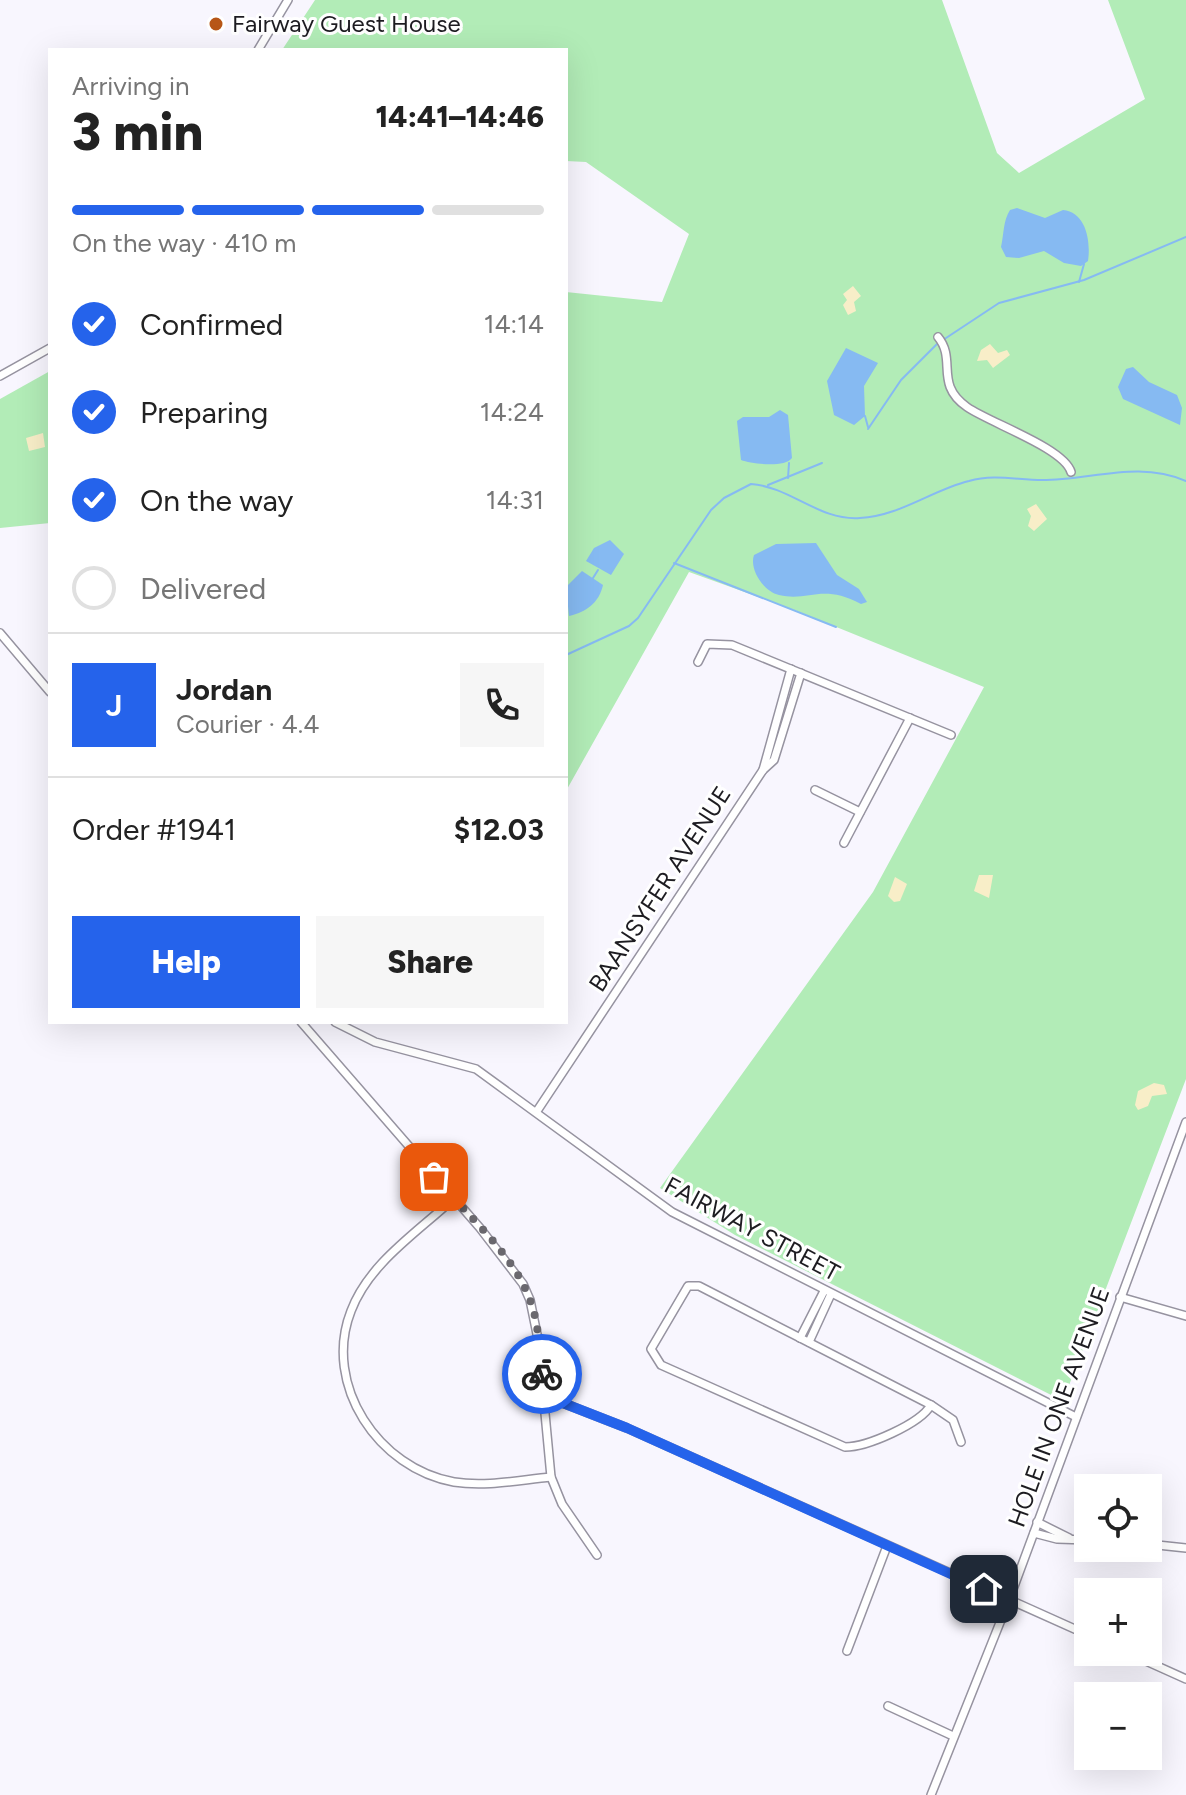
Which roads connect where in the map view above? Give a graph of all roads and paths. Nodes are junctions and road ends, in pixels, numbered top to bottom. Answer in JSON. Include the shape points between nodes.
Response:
{"nodes":[{"id":1,"x":288,"y":0,"type":"edge"},
{"id":2,"x":259,"y":48,"type":"edge"},
{"id":3,"x":938,"y":337,"type":"dead end"},
{"id":4,"x":48,"y":349,"type":"edge"},
{"id":5,"x":0,"y":376,"type":"edge"},
{"id":6,"x":1071,"y":472,"type":"dead end"},
{"id":7,"x":0,"y":633,"type":"edge"},
{"id":8,"x":698,"y":662,"type":"dead end"},
{"id":9,"x":791,"y":669,"type":"junction"},
{"id":10,"x":801,"y":673,"type":"junction"},
{"id":11,"x":48,"y":690,"type":"edge"},
{"id":12,"x":910,"y":718,"type":"junction"},
{"id":13,"x":777,"y":722,"type":"junction"},
{"id":14,"x":786,"y":725,"type":"junction"},
{"id":15,"x":951,"y":735,"type":"dead end"},
{"id":16,"x":763,"y":770,"type":"junction"},
{"id":17,"x":815,"y":790,"type":"dead end"},
{"id":18,"x":860,"y":812,"type":"junction"},
{"id":19,"x":844,"y":843,"type":"dead end"},
{"id":20,"x":303,"y":1024,"type":"edge"},
{"id":21,"x":339,"y":1024,"type":"edge"},
{"id":22,"x":537,"y":1111,"type":"junction"},
{"id":23,"x":1186,"y":1122,"type":"edge"},
{"id":24,"x":453,"y":1199,"type":"junction"},
{"id":25,"x":828,"y":1292,"type":"junction"},
{"id":26,"x":1120,"y":1297,"type":"junction"},
{"id":27,"x":1186,"y":1316,"type":"edge"},
{"id":28,"x":800,"y":1338,"type":"junction"},
{"id":29,"x":809,"y":1342,"type":"junction"},
{"id":30,"x":545,"y":1396,"type":"junction"},
{"id":31,"x":931,"y":1405,"type":"junction"},
{"id":32,"x":1076,"y":1417,"type":"junction"},
{"id":33,"x":961,"y":1442,"type":"dead end"},
{"id":34,"x":551,"y":1477,"type":"junction"},
{"id":35,"x":1037,"y":1522,"type":"junction"},
{"id":36,"x":1034,"y":1533,"type":"junction"},
{"id":37,"x":1071,"y":1539,"type":"junction"},
{"id":38,"x":1074,"y":1539,"type":"edge"},
{"id":39,"x":1162,"y":1545,"type":"edge"},
{"id":40,"x":887,"y":1546,"type":"junction"},
{"id":41,"x":1186,"y":1548,"type":"edge"},
{"id":42,"x":597,"y":1555,"type":"dead end"},
{"id":43,"x":1009,"y":1600,"type":"junction"},
{"id":44,"x":1074,"y":1629,"type":"edge"},
{"id":45,"x":847,"y":1651,"type":"dead end"},
{"id":46,"x":1157,"y":1666,"type":"edge"},
{"id":47,"x":1186,"y":1679,"type":"edge"},
{"id":48,"x":888,"y":1706,"type":"dead end"},
{"id":49,"x":953,"y":1736,"type":"junction"},
{"id":50,"x":931,"y":1795,"type":"edge"}],
"edges":[{"from":1,"to":2,"type":"street"},
{"from":3,"to":6,"type":"street","via":[[945,346],[945,376],[957,399],[1057,455]]},
{"from":4,"to":5,"type":"street"},
{"from":7,"to":11,"type":"street"},
{"from":8,"to":9,"type":"street","via":[[702,648],[721,642]]},
{"from":9,"to":10,"type":"street"},
{"from":9,"to":13,"type":"street","name":"BAANSYFER AVENUE"},
{"from":10,"to":12,"type":"street"},
{"from":10,"to":14,"type":"street","name":"BAANSYFER AVENUE"},
{"from":12,"to":15,"type":"street"},
{"from":12,"to":18,"type":"street"},
{"from":13,"to":14,"type":"street"},
{"from":13,"to":16,"type":"street","name":"BAANSYFER AVENUE"},
{"from":14,"to":16,"type":"street","name":"BAANSYFER AVENUE","via":[[774,760]]},
{"from":16,"to":22,"type":"street","name":"BAANSYFER AVENUE"},
{"from":17,"to":18,"type":"street"},
{"from":18,"to":19,"type":"street"},
{"from":20,"to":24,"type":"street"},
{"from":21,"to":22,"type":"street","name":"FAIRWAY STREET","via":[[375,1042],[476,1069]]},
{"from":22,"to":25,"type":"street","name":"FAIRWAY STREET","via":[[672,1212]]},
{"from":23,"to":26,"type":"street","name":"HOLE IN ONE AVENUE"},
{"from":24,"to":30,"type":"street","via":[[508,1262],[530,1300]]},
{"from":24,"to":34,"type":"street","via":[[375,1270],[351,1310],[345,1362],[351,1394],[364,1422],[387,1449],[426,1473],[472,1484]]},
{"from":25,"to":28,"type":"street"},
{"from":25,"to":29,"type":"street"},
{"from":25,"to":32,"type":"street","name":"FAIRWAY STREET"},
{"from":26,"to":27,"type":"street"},
{"from":26,"to":32,"type":"street","name":"HOLE IN ONE AVENUE"},
{"from":28,"to":29,"type":"street"},
{"from":28,"to":31,"type":"street","via":[[694,1284],[682,1291],[651,1354],[661,1365],[845,1447],[918,1421]]},
{"from":29,"to":31,"type":"street"},
{"from":30,"to":34,"type":"street"},
{"from":30,"to":40,"type":"street"},
{"from":31,"to":33,"type":"street","via":[[953,1420]]},
{"from":32,"to":35,"type":"street","name":"HOLE IN ONE AVENUE"},
{"from":34,"to":42,"type":"street","via":[[562,1504]]},
{"from":35,"to":36,"type":"street","name":"HOLE IN ONE AVENUE"},
{"from":35,"to":37,"type":"street"},
{"from":36,"to":37,"type":"street"},
{"from":36,"to":43,"type":"street","name":"HOLE IN ONE AVENUE"},
{"from":37,"to":38,"type":"street"},
{"from":39,"to":41,"type":"street"},
{"from":40,"to":43,"type":"street"},
{"from":40,"to":45,"type":"street"},
{"from":43,"to":44,"type":"street"},
{"from":43,"to":49,"type":"street","name":"HOLE IN ONE AVENUE"},
{"from":46,"to":47,"type":"street"},
{"from":48,"to":49,"type":"street"},
{"from":49,"to":50,"type":"street","name":"HOLE IN ONE AVENUE"}]}
